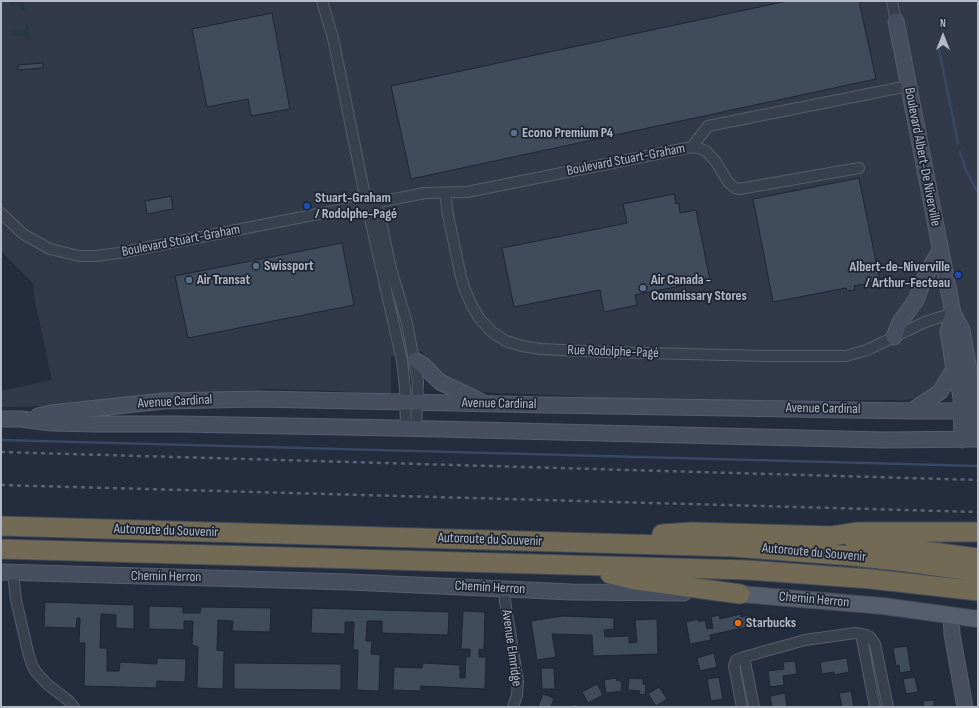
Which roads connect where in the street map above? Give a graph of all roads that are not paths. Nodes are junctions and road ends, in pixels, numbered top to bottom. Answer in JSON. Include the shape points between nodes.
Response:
{"nodes":[{"id":1,"x":322,"y":1,"type":"edge"},
{"id":2,"x":892,"y":1,"type":"edge"},
{"id":3,"x":896,"y":21,"type":"joint"},
{"id":4,"x":908,"y":86,"type":"junction"},
{"id":5,"x":692,"y":148,"type":"junction"},
{"id":6,"x":859,"y":168,"type":"dead end"},
{"id":7,"x":445,"y":193,"type":"junction"},
{"id":8,"x":371,"y":203,"type":"junction"},
{"id":9,"x":1,"y":213,"type":"edge"},
{"id":10,"x":940,"y":250,"type":"junction"},
{"id":11,"x":953,"y":312,"type":"junction"},
{"id":12,"x":894,"y":337,"type":"junction"},
{"id":13,"x":415,"y":360,"type":"junction"},
{"id":14,"x":954,"y":369,"type":"junction"},
{"id":15,"x":974,"y":376,"type":"edge"},
{"id":16,"x":179,"y":400,"type":"junction"},
{"id":17,"x":411,"y":402,"type":"junction"},
{"id":18,"x":484,"y":404,"type":"junction"},
{"id":19,"x":971,"y":410,"type":"edge"},
{"id":20,"x":911,"y":411,"type":"junction"},
{"id":21,"x":1,"y":418,"type":"edge"},
{"id":22,"x":21,"y":419,"type":"junction"},
{"id":23,"x":179,"y":424,"type":"junction"},
{"id":24,"x":411,"y":428,"type":"junction"},
{"id":25,"x":971,"y":439,"type":"edge"},
{"id":26,"x":1,"y":526,"type":"edge"},
{"id":27,"x":978,"y":532,"type":"edge"},
{"id":28,"x":832,"y":536,"type":"junction"},
{"id":29,"x":558,"y":542,"type":"junction"},
{"id":30,"x":1,"y":549,"type":"edge"},
{"id":31,"x":978,"y":558,"type":"edge"},
{"id":32,"x":572,"y":565,"type":"junction"},
{"id":33,"x":7,"y":572,"type":"edge"},
{"id":34,"x":978,"y":572,"type":"edge"},
{"id":35,"x":504,"y":588,"type":"junction"},
{"id":36,"x":978,"y":591,"type":"edge"},
{"id":37,"x":740,"y":594,"type":"junction"},
{"id":38,"x":952,"y":615,"type":"junction"},
{"id":39,"x":978,"y":619,"type":"edge"},
{"id":40,"x":861,"y":634,"type":"junction"},
{"id":41,"x":744,"y":656,"type":"junction"},
{"id":42,"x":74,"y":707,"type":"edge"},
{"id":43,"x":513,"y":707,"type":"edge"},
{"id":44,"x":742,"y":707,"type":"edge"},
{"id":45,"x":754,"y":707,"type":"edge"},
{"id":46,"x":875,"y":707,"type":"edge"},
{"id":47,"x":888,"y":707,"type":"edge"},
{"id":48,"x":965,"y":707,"type":"edge"}],
"edges":[{"from":1,"to":8,"type":"street","via":[[333,38],[362,186]]},
{"from":2,"to":3,"type":"street","name":"Boulevard Albert-De Niverville"},
{"from":3,"to":4,"type":"main road","name":"Boulevard Albert-De Niverville"},
{"from":4,"to":5,"type":"street","via":[[708,126]]},
{"from":4,"to":10,"type":"main road","name":"Boulevard Albert-De Niverville"},
{"from":5,"to":6,"type":"street","name":"Boulevard Stuart-Graham","via":[[706,151],[728,182],[739,189]]},
{"from":5,"to":7,"type":"street","name":"Boulevard Stuart-Graham","via":[[467,192]]},
{"from":7,"to":8,"type":"street","via":[[425,193]]},
{"from":7,"to":12,"type":"street","name":"Rue Rodolphe-Pagé","via":[[460,271],[468,298],[485,325],[499,337],[513,344],[562,350],[839,356],[861,352]]},
{"from":8,"to":9,"type":"street","name":"Boulevard Stuart-Graham","via":[[96,256],[79,256],[50,249],[22,234]]},
{"from":8,"to":13,"type":"street","via":[[379,212]]},
{"from":8,"to":17,"type":"street","via":[[370,214]]},
{"from":10,"to":11,"type":"main road","name":"Boulevard Albert-De Niverville"},
{"from":10,"to":12,"type":"main road","via":[[916,300],[900,322]]},
{"from":11,"to":12,"type":"street","name":"Rue Rodolphe-Pagé"},
{"from":11,"to":14,"type":"main road","name":"Boulevard Albert-De Niverville","via":[[948,332]]},
{"from":11,"to":15,"type":"main road","name":"Boulevard Albert-De Niverville","via":[[962,330]]},
{"from":13,"to":17,"type":"street","via":[[419,387]]},
{"from":13,"to":18,"type":"main road","via":[[440,382]]},
{"from":14,"to":19,"type":"main road","name":"Boulevard Albert-De Niverville"},
{"from":14,"to":20,"type":"main road","via":[[940,392]]},
{"from":15,"to":19,"type":"main road","name":"Boulevard Albert-De Niverville","via":[[974,399]]},
{"from":16,"to":17,"type":"main road","name":"Avenue Cardinal"},
{"from":16,"to":22,"type":"main road","name":"Avenue Cardinal","via":[[51,413]]},
{"from":16,"to":23,"type":"main road"},
{"from":17,"to":18,"type":"main road","name":"Avenue Cardinal"},
{"from":17,"to":24,"type":"street"},
{"from":18,"to":20,"type":"main road","name":"Avenue Cardinal"},
{"from":19,"to":20,"type":"main road","name":"Avenue Cardinal"},
{"from":19,"to":25,"type":"main road","name":"Boulevard Albert-De Niverville"},
{"from":21,"to":22,"type":"main road","name":"Avenue Cardinal"},
{"from":22,"to":23,"type":"main road","name":"Avenue Cardinal","via":[[51,423]]},
{"from":23,"to":24,"type":"main road","name":"Avenue Cardinal"},
{"from":24,"to":25,"type":"main road","name":"Avenue Cardinal","via":[[865,440]]},
{"from":26,"to":29,"type":"highway","name":"Autoroute du Souvenir"},
{"from":27,"to":28,"type":"highway","via":[[857,532]]},
{"from":28,"to":29,"type":"highway","via":[[692,532]]},
{"from":28,"to":31,"type":"highway","via":[[856,542]]},
{"from":29,"to":34,"type":"highway","name":"Autoroute du Souvenir","via":[[783,550],[908,562]]},
{"from":30,"to":32,"type":"highway","name":"Autoroute du Souvenir"},
{"from":32,"to":36,"type":"highway","name":"Autoroute du Souvenir","via":[[803,573]]},
{"from":32,"to":37,"type":"highway","via":[[636,580]]},
{"from":33,"to":35,"type":"main road","name":"Chemin Herron"},
{"from":33,"to":42,"type":"street","via":[[32,665],[47,684]]},
{"from":35,"to":37,"type":"main road","name":"Chemin Herron","via":[[572,592]]},
{"from":35,"to":43,"type":"street","name":"Avenue Elmridge","via":[[518,682]]},
{"from":37,"to":38,"type":"main road","name":"Chemin Herron"},
{"from":38,"to":39,"type":"main road","name":"Chemin Herron"},
{"from":38,"to":48,"type":"main road","via":[[952,634]]},
{"from":40,"to":41,"type":"street","via":[[846,633],[805,640]]},
{"from":40,"to":46,"type":"street"},
{"from":40,"to":47,"type":"street","via":[[870,637],[875,644]]},
{"from":41,"to":44,"type":"street","via":[[736,660],[734,666]]},
{"from":41,"to":45,"type":"street"}]}
